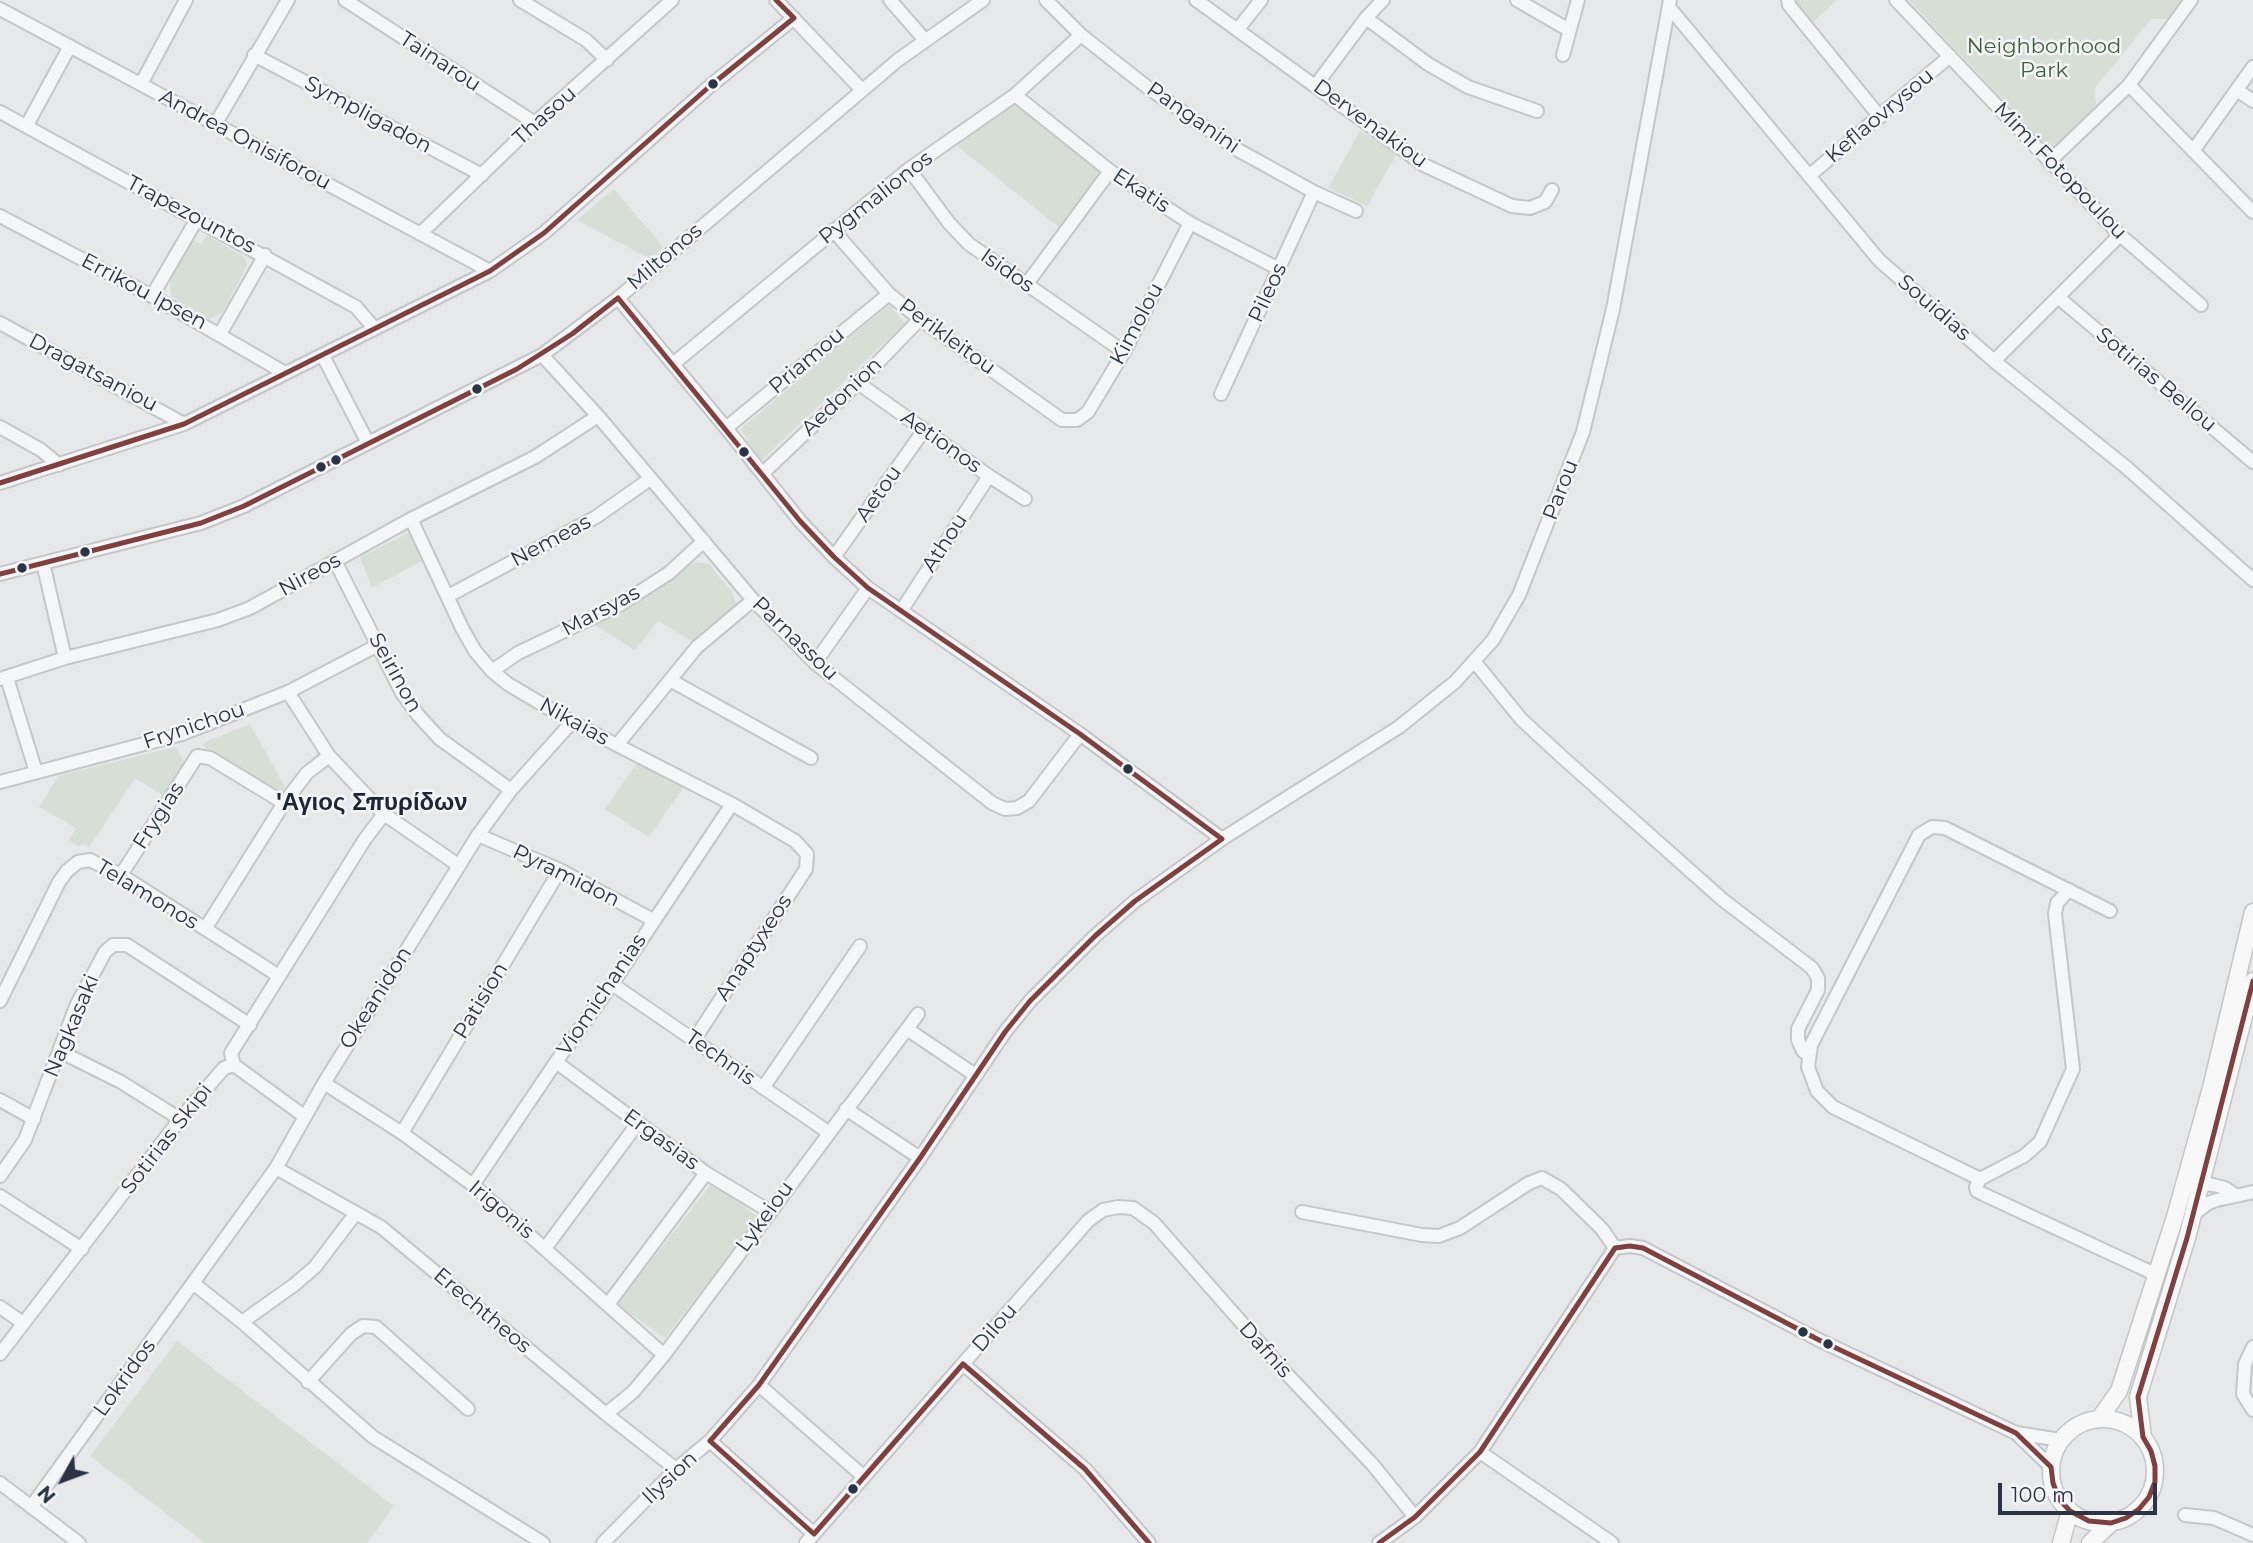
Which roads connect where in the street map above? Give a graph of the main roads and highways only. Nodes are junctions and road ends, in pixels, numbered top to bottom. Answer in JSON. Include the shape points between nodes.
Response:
{"nodes":[{"id":1,"x":2253,"y":912,"type":"edge"},
{"id":2,"x":2253,"y":981,"type":"edge"},
{"id":3,"x":2099,"y":1419,"type":"junction"},
{"id":4,"x":2143,"y":1437,"type":"junction"},
{"id":5,"x":2070,"y":1511,"type":"junction"},
{"id":6,"x":2111,"y":1523,"type":"junction"},
{"id":7,"x":2061,"y":1543,"type":"edge"},
{"id":8,"x":2090,"y":1543,"type":"edge"}],
"edges":[{"from":1,"to":3,"type":"main road","via":[[2175,1217],[2119,1391]]},
{"from":2,"to":4,"type":"main road","via":[[2193,1215],[2138,1397]]},
{"from":3,"to":4,"type":"main road","via":[[2116,1421]]},
{"from":3,"to":5,"type":"main road","via":[[2072,1430],[2055,1453],[2053,1483]]},
{"from":4,"to":6,"type":"main road","via":[[2153,1458],[2155,1482],[2139,1509]]},
{"from":5,"to":6,"type":"main road","via":[[2089,1521]]},
{"from":5,"to":7,"type":"main road"},
{"from":6,"to":8,"type":"main road"}]}
